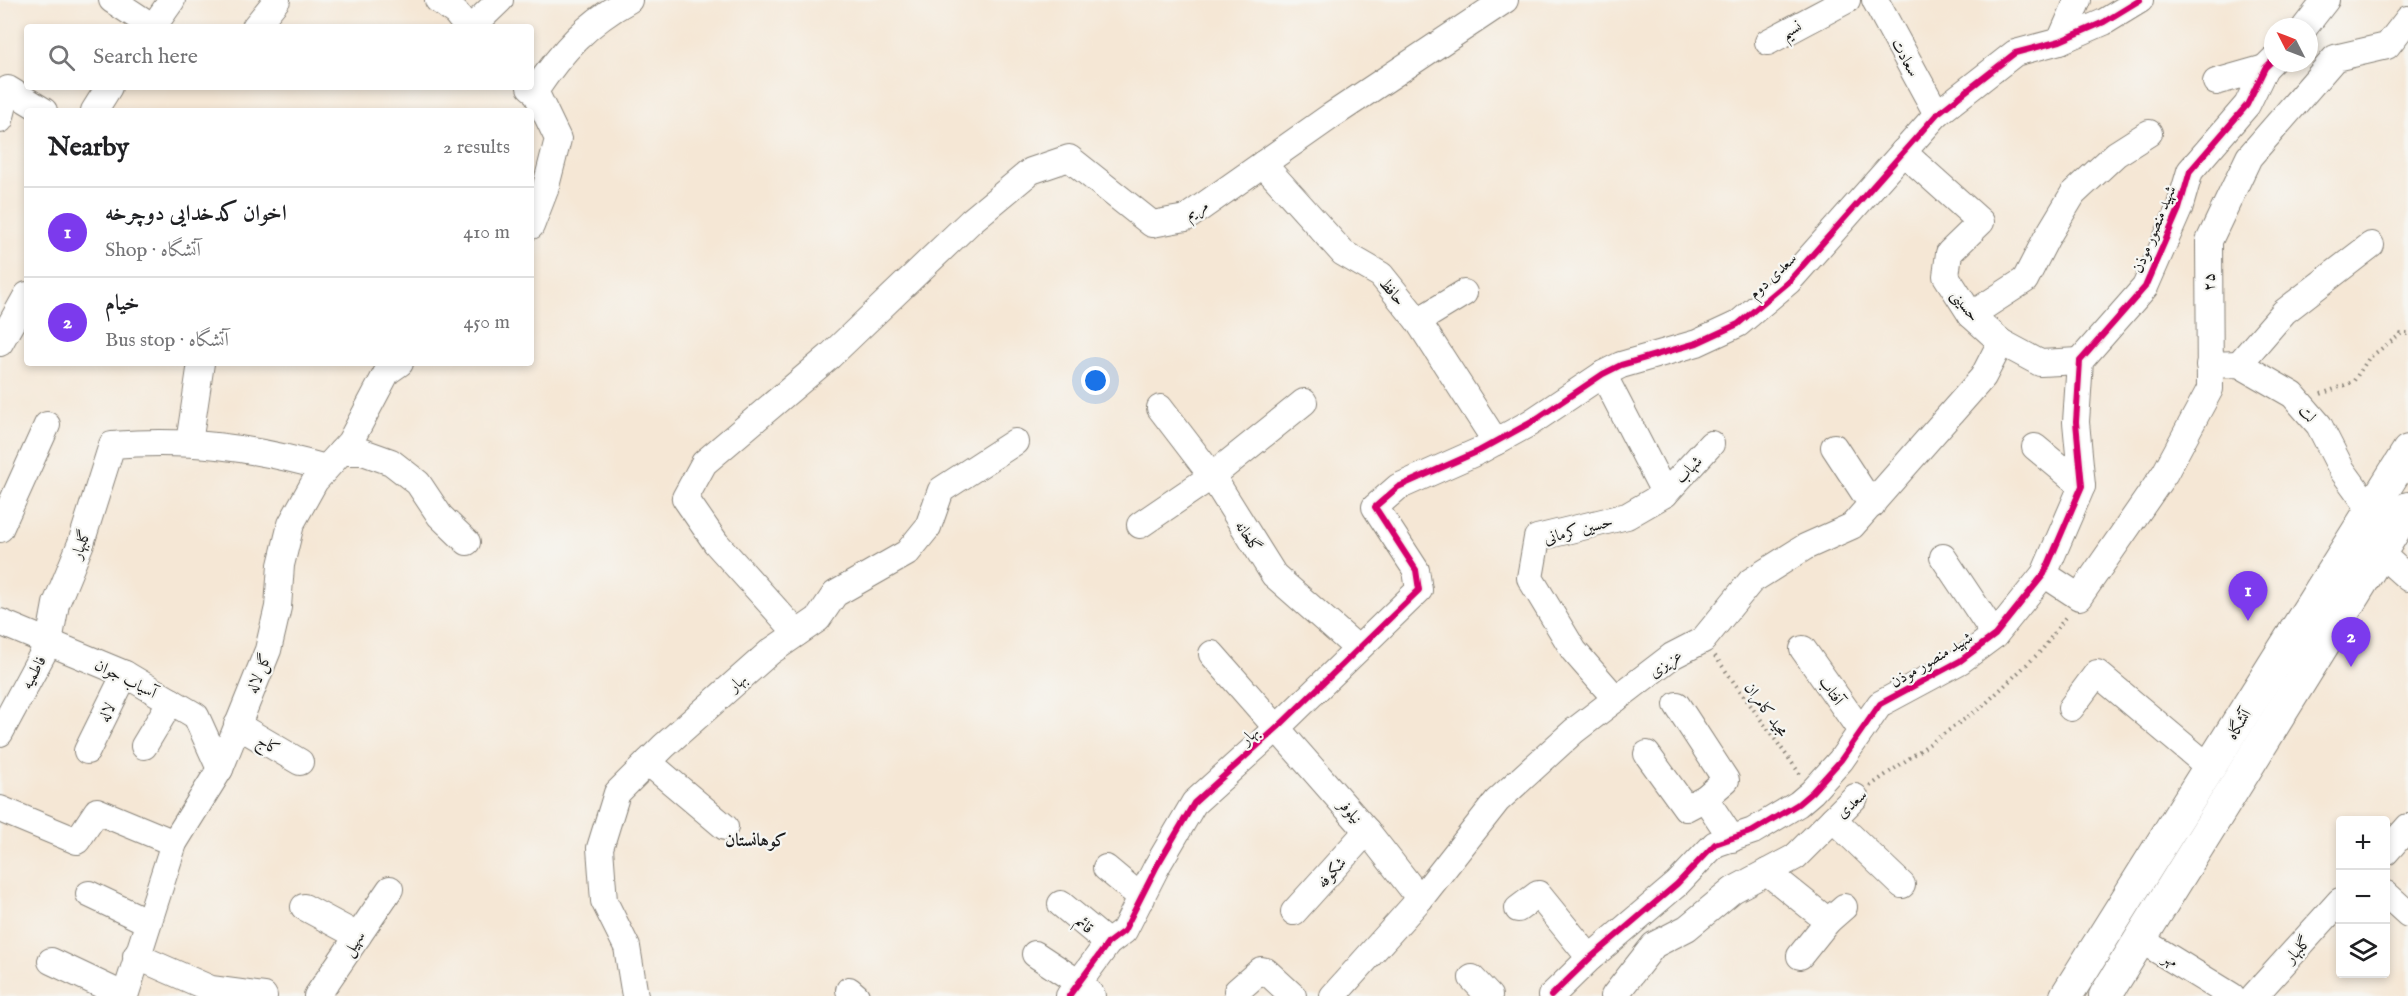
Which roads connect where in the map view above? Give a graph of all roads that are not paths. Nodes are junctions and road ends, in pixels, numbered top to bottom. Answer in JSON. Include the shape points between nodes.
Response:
{"nodes":[{"id":1,"x":112,"y":0,"type":"edge"},
{"id":2,"x":172,"y":0,"type":"edge"},
{"id":3,"x":277,"y":0,"type":"edge"},
{"id":4,"x":438,"y":0,"type":"edge"},
{"id":5,"x":500,"y":0,"type":"edge"},
{"id":6,"x":629,"y":0,"type":"edge"},
{"id":7,"x":1505,"y":0,"type":"edge"},
{"id":8,"x":1847,"y":0,"type":"edge"},
{"id":9,"x":1875,"y":0,"type":"edge"},
{"id":10,"x":2078,"y":0,"type":"edge"},
{"id":11,"x":2140,"y":0,"type":"edge"},
{"id":12,"x":2326,"y":0,"type":"edge"},
{"id":13,"x":2312,"y":18,"type":"edge"},
{"id":14,"x":2408,"y":19,"type":"edge"},
{"id":15,"x":148,"y":24,"type":"edge"},
{"id":16,"x":155,"y":24,"type":"edge"},
{"id":17,"x":257,"y":24,"type":"edge"},
{"id":18,"x":467,"y":24,"type":"edge"},
{"id":19,"x":473,"y":24,"type":"edge"},
{"id":20,"x":2060,"y":41,"type":"junction"},
{"id":21,"x":1768,"y":42,"type":"dead end"},
{"id":22,"x":2264,"y":66,"type":"edge"},
{"id":23,"x":2265,"y":72,"type":"edge"},
{"id":24,"x":2216,"y":82,"type":"dead end"},
{"id":25,"x":534,"y":88,"type":"edge"},
{"id":26,"x":107,"y":90,"type":"edge"},
{"id":27,"x":534,"y":90,"type":"edge"},
{"id":28,"x":39,"y":108,"type":"edge"},
{"id":29,"x":96,"y":108,"type":"edge"},
{"id":30,"x":1937,"y":114,"type":"junction"},
{"id":31,"x":0,"y":120,"type":"edge"},
{"id":32,"x":2149,"y":133,"type":"dead end"},
{"id":33,"x":1903,"y":152,"type":"junction"},
{"id":34,"x":1263,"y":164,"type":"junction"},
{"id":35,"x":534,"y":218,"type":"edge"},
{"id":36,"x":2371,"y":245,"type":"dead end"},
{"id":37,"x":1464,"y":293,"type":"dead end"},
{"id":38,"x":24,"y":300,"type":"edge"},
{"id":39,"x":1971,"y":315,"type":"junction"},
{"id":40,"x":1418,"y":321,"type":"junction"},
{"id":41,"x":2001,"y":342,"type":"junction"},
{"id":42,"x":0,"y":343,"type":"edge"},
{"id":43,"x":2080,"y":361,"type":"junction"},
{"id":44,"x":2209,"y":364,"type":"junction"},
{"id":45,"x":2239,"y":364,"type":"junction"},
{"id":46,"x":201,"y":366,"type":"edge"},
{"id":47,"x":396,"y":366,"type":"edge"},
{"id":48,"x":1603,"y":374,"type":"junction"},
{"id":49,"x":1304,"y":402,"type":"dead end"},
{"id":50,"x":1160,"y":408,"type":"dead end"},
{"id":51,"x":47,"y":425,"type":"dead end"},
{"id":52,"x":189,"y":442,"type":"junction"},
{"id":53,"x":1015,"y":442,"type":"dead end"},
{"id":54,"x":1496,"y":442,"type":"junction"},
{"id":55,"x":1711,"y":444,"type":"dead end"},
{"id":56,"x":1834,"y":447,"type":"dead end"},
{"id":57,"x":2036,"y":447,"type":"dead end"},
{"id":58,"x":2408,"y":451,"type":"edge"},
{"id":59,"x":334,"y":460,"type":"junction"},
{"id":60,"x":1212,"y":476,"type":"junction"},
{"id":61,"x":2082,"y":486,"type":"junction"},
{"id":62,"x":1665,"y":494,"type":"junction"},
{"id":63,"x":1872,"y":505,"type":"junction"},
{"id":64,"x":1375,"y":507,"type":"joint"},
{"id":65,"x":2408,"y":508,"type":"edge"},
{"id":66,"x":2371,"y":510,"type":"junction"},
{"id":67,"x":1140,"y":525,"type":"dead end"},
{"id":68,"x":0,"y":529,"type":"edge"},
{"id":69,"x":467,"y":542,"type":"dead end"},
{"id":70,"x":2380,"y":553,"type":"junction"},
{"id":71,"x":1943,"y":557,"type":"dead end"},
{"id":72,"x":2044,"y":574,"type":"junction"},
{"id":73,"x":2408,"y":578,"type":"edge"},
{"id":74,"x":0,"y":622,"type":"edge"},
{"id":75,"x":797,"y":633,"type":"junction"},
{"id":76,"x":1995,"y":635,"type":"junction"},
{"id":77,"x":49,"y":642,"type":"junction"},
{"id":78,"x":1357,"y":648,"type":"junction"},
{"id":79,"x":1803,"y":649,"type":"dead end"},
{"id":80,"x":1212,"y":654,"type":"dead end"},
{"id":81,"x":125,"y":674,"type":"junction"},
{"id":82,"x":1616,"y":699,"type":"junction"},
{"id":83,"x":171,"y":701,"type":"junction"},
{"id":84,"x":1677,"y":705,"type":"dead end"},
{"id":85,"x":2072,"y":708,"type":"dead end"},
{"id":86,"x":237,"y":725,"type":"junction"},
{"id":87,"x":1278,"y":727,"type":"junction"},
{"id":88,"x":1861,"y":732,"type":"junction"},
{"id":89,"x":0,"y":733,"type":"edge"},
{"id":90,"x":144,"y":746,"type":"dead end"},
{"id":91,"x":87,"y":751,"type":"dead end"},
{"id":92,"x":1647,"y":754,"type":"dead end"},
{"id":93,"x":300,"y":762,"type":"dead end"},
{"id":94,"x":648,"y":762,"type":"junction"},
{"id":95,"x":2210,"y":768,"type":"junction"},
{"id":96,"x":220,"y":769,"type":"junction"},
{"id":97,"x":1855,"y":797,"type":"road end"},
{"id":98,"x":1705,"y":798,"type":"junction"},
{"id":99,"x":1805,"y":798,"type":"junction"},
{"id":100,"x":0,"y":809,"type":"edge"},
{"id":101,"x":1826,"y":826,"type":"junction"},
{"id":102,"x":725,"y":827,"type":"dead end"},
{"id":103,"x":2408,"y":827,"type":"edge"},
{"id":104,"x":1367,"y":831,"type":"junction"},
{"id":105,"x":1732,"y":839,"type":"junction"},
{"id":106,"x":174,"y":843,"type":"junction"},
{"id":107,"x":2390,"y":847,"type":"edge"},
{"id":108,"x":1106,"y":868,"type":"dead end"},
{"id":109,"x":1767,"y":872,"type":"junction"},
{"id":110,"x":1902,"y":885,"type":"dead end"},
{"id":111,"x":390,"y":889,"type":"dead end"},
{"id":112,"x":89,"y":894,"type":"dead end"},
{"id":113,"x":1142,"y":898,"type":"junction"},
{"id":114,"x":2390,"y":898,"type":"edge"},
{"id":115,"x":1420,"y":899,"type":"junction"},
{"id":116,"x":1061,"y":904,"type":"dead end"},
{"id":117,"x":2336,"y":905,"type":"edge"},
{"id":118,"x":304,"y":907,"type":"dead end"},
{"id":119,"x":1518,"y":909,"type":"dead end"},
{"id":120,"x":1294,"y":912,"type":"dead end"},
{"id":121,"x":2408,"y":914,"type":"edge"},
{"id":122,"x":147,"y":922,"type":"junction"},
{"id":123,"x":358,"y":936,"type":"junction"},
{"id":124,"x":2141,"y":940,"type":"junction"},
{"id":125,"x":1108,"y":943,"type":"junction"},
{"id":126,"x":1035,"y":954,"type":"dead end"},
{"id":127,"x":136,"y":956,"type":"junction"},
{"id":128,"x":1800,"y":956,"type":"dead end"},
{"id":129,"x":1590,"y":958,"type":"junction"},
{"id":130,"x":51,"y":962,"type":"dead end"},
{"id":131,"x":1237,"y":991,"type":"dead end"},
{"id":132,"x":1080,"y":992,"type":"edge"},
{"id":133,"x":1345,"y":992,"type":"edge"},
{"id":134,"x":1622,"y":993,"type":"edge"},
{"id":135,"x":125,"y":996,"type":"edge"},
{"id":136,"x":264,"y":996,"type":"edge"},
{"id":137,"x":316,"y":996,"type":"edge"},
{"id":138,"x":635,"y":996,"type":"edge"},
{"id":139,"x":1293,"y":996,"type":"edge"},
{"id":140,"x":1551,"y":996,"type":"edge"},
{"id":141,"x":2066,"y":996,"type":"edge"},
{"id":142,"x":2105,"y":996,"type":"edge"},
{"id":143,"x":2232,"y":996,"type":"edge"},
{"id":144,"x":2254,"y":996,"type":"edge"}],
"edges":[{"from":1,"to":15,"type":"street"},
{"from":2,"to":16,"type":"street"},
{"from":3,"to":17,"type":"street"},
{"from":4,"to":18,"type":"street"},
{"from":5,"to":19,"type":"street"},
{"from":6,"to":25,"type":"street","via":[[601,15],[567,47]]},
{"from":7,"to":34,"type":"street","name":"مریم"},
{"from":8,"to":21,"type":"street","name":"نسیم"},
{"from":9,"to":30,"type":"street","name":"سعادت"},
{"from":10,"to":20,"type":"street"},
{"from":11,"to":20,"type":"street","name":"سعدی دوم","via":[[2104,22]]},
{"from":12,"to":13,"type":"street"},
{"from":14,"to":44,"type":"street","name":"۲۵","via":[[2387,46],[2336,58],[2249,157],[2209,241]]},
{"from":20,"to":30,"type":"street","name":"سعدی دوم","via":[[2015,53]]},
{"from":22,"to":24,"type":"street"},
{"from":23,"to":43,"type":"street","name":"شهید منصور موذن","via":[[2247,105],[2190,171],[2179,209],[2145,286]]},
{"from":26,"to":29,"type":"street"},
{"from":27,"to":35,"type":"street","via":[[558,139]]},
{"from":28,"to":31,"type":"street","via":[[8,89]]},
{"from":30,"to":33,"type":"street","name":"سعدی دوم"},
{"from":32,"to":39,"type":"street","via":[[2116,154],[2073,194],[2025,280]]},
{"from":33,"to":39,"type":"street","name":"حسینی","via":[[1981,222],[1949,253],[1946,276]]},
{"from":33,"to":48,"type":"street","name":"سعدی دوم","via":[[1789,281],[1738,324],[1696,343]]},
{"from":34,"to":40,"type":"street","name":"حافظ","via":[[1343,253],[1381,275]]},
{"from":34,"to":75,"type":"street","name":"مریم","via":[[1186,218],[1152,224],[1069,158],[1031,171],[971,221],[830,356],[704,463],[685,498],[716,543]]},
{"from":36,"to":45,"type":"street","via":[[2284,312]]},
{"from":37,"to":40,"type":"street"},
{"from":38,"to":42,"type":"street"},
{"from":39,"to":41,"type":"street","name":"حسینی"},
{"from":40,"to":54,"type":"street","name":"حافظ"},
{"from":41,"to":43,"type":"street","name":"حسینی","via":[[2040,363]]},
{"from":41,"to":63,"type":"street","name":"عزیزی","via":[[1983,377]]},
{"from":43,"to":61,"type":"street","name":"شهید منصور موذن","via":[[2076,422]]},
{"from":44,"to":45,"type":"street","name":"لت"},
{"from":44,"to":72,"type":"street","name":"۲۵","via":[[2210,389],[2165,473],[2079,597]]},
{"from":45,"to":66,"type":"street","name":"لت","via":[[2293,395],[2319,425],[2342,470]]},
{"from":46,"to":52,"type":"street"},
{"from":47,"to":59,"type":"street","name":"گل لاله","via":[[387,372],[350,442]]},
{"from":48,"to":54,"type":"street","name":"سعدی دوم"},
{"from":48,"to":62,"type":"street"},
{"from":49,"to":60,"type":"street"},
{"from":50,"to":60,"type":"street","name":"گلخانه"},
{"from":51,"to":68,"type":"street"},
{"from":52,"to":59,"type":"street"},
{"from":52,"to":77,"type":"street","name":"گلبهار","via":[[112,445],[81,543],[56,604]]},
{"from":53,"to":75,"type":"street","name":"بهار","via":[[941,490],[928,527],[907,553],[835,594],[818,619]]},
{"from":54,"to":64,"type":"street","name":"سعدی دوم","via":[[1398,486]]},
{"from":55,"to":62,"type":"street","name":"شهاب"},
{"from":56,"to":63,"type":"street"},
{"from":57,"to":61,"type":"street"},
{"from":58,"to":66,"type":"main road","name":"آتشگاه"},
{"from":59,"to":69,"type":"street","via":[[363,452],[391,462],[418,483],[440,516]]},
{"from":59,"to":86,"type":"street","name":"گل لاله","via":[[315,481],[291,524],[268,650]]},
{"from":60,"to":67,"type":"street"},
{"from":60,"to":78,"type":"street","name":"گلخانه","via":[[1274,575]]},
{"from":61,"to":72,"type":"street","name":"شهید منصور موذن"},
{"from":62,"to":82,"type":"street","name":"حسین کرمانی","via":[[1627,516],[1537,538],[1530,578],[1574,651]]},
{"from":63,"to":82,"type":"street","name":"عزیزی","via":[[1852,526],[1805,547],[1751,581],[1703,640],[1672,656]]},
{"from":64,"to":78,"type":"street","name":"بهار","via":[[1416,570],[1419,590]]},
{"from":65,"to":70,"type":"main road","name":"آتشگاه"},
{"from":66,"to":95,"type":"main road","name":"آتشگاه"},
{"from":70,"to":73,"type":"street"},
{"from":70,"to":124,"type":"main road","name":"آتشگاه"},
{"from":71,"to":76,"type":"street"},
{"from":72,"to":76,"type":"street","name":"شهید منصور موذن"},
{"from":74,"to":77,"type":"street","name":"آسیاب جوان"},
{"from":75,"to":94,"type":"street","name":"بهار","via":[[770,652]]},
{"from":76,"to":88,"type":"street","name":"شهید منصور موذن","via":[[1960,661],[1880,704]]},
{"from":77,"to":81,"type":"street","name":"آسیاب جوان"},
{"from":77,"to":89,"type":"street","name":"فاطمیه"},
{"from":78,"to":87,"type":"street","name":"بهار"},
{"from":79,"to":88,"type":"street","name":"آفتاب"},
{"from":80,"to":87,"type":"street","name":"نیلوفر"},
{"from":81,"to":83,"type":"street","name":"آسیاب جوان"},
{"from":81,"to":91,"type":"street","name":"لاله"},
{"from":82,"to":115,"type":"street","name":"عزیزی","via":[[1574,731],[1497,801]]},
{"from":83,"to":90,"type":"street"},
{"from":83,"to":96,"type":"street","name":"آسیاب جوان","via":[[196,716]]},
{"from":84,"to":98,"type":"street","via":[[1726,780]]},
{"from":85,"to":95,"type":"street","via":[[2097,674]]},
{"from":86,"to":93,"type":"street","name":"کاج"},
{"from":86,"to":96,"type":"street","name":"گل لاله"},
{"from":87,"to":104,"type":"street","name":"نیلوفر"},
{"from":87,"to":113,"type":"street","name":"بهار","via":[[1194,803]]},
{"from":88,"to":99,"type":"street","name":"شهید منصور موذن"},
{"from":92,"to":98,"type":"street","via":[[1686,808]]},
{"from":94,"to":102,"type":"street"},
{"from":94,"to":138,"type":"street","name":"بهار","via":[[617,793],[600,848],[604,901],[627,947]]},
{"from":95,"to":141,"type":"main road","name":"آتشگاه"},
{"from":96,"to":106,"type":"street","name":"گل لاله"},
{"from":97,"to":101,"type":"street","name":"سعدی"},
{"from":98,"to":105,"type":"street"},
{"from":99,"to":101,"type":"street"},
{"from":99,"to":105,"type":"street","name":"شهید منصور موذن","via":[[1753,831]]},
{"from":100,"to":106,"type":"street","via":[[77,842],[97,811]]},
{"from":101,"to":109,"type":"street","name":"سعدی","via":[[1795,857]]},
{"from":101,"to":110,"type":"street"},
{"from":103,"to":107,"type":"street"},
{"from":104,"to":115,"type":"street","name":"نیلوفر"},
{"from":104,"to":120,"type":"street","name":"شکوفه"},
{"from":105,"to":129,"type":"street","name":"شهید منصور موذن","via":[[1715,844],[1677,884]]},
{"from":106,"to":122,"type":"street","name":"گل لاله"},
{"from":108,"to":113,"type":"street"},
{"from":109,"to":128,"type":"street","via":[[1836,914]]},
{"from":109,"to":134,"type":"street","name":"سعدی","via":[[1733,890],[1687,928],[1654,945]]},
{"from":111,"to":123,"type":"street","name":"سهیل"},
{"from":112,"to":122,"type":"street"},
{"from":113,"to":125,"type":"street","name":"بهار","via":[[1124,931]]},
{"from":114,"to":121,"type":"street"},
{"from":115,"to":133,"type":"street","name":"عزیزی"},
{"from":116,"to":125,"type":"street","name":"قائم"},
{"from":117,"to":144,"type":"street","name":"گلبهار"},
{"from":118,"to":123,"type":"street"},
{"from":119,"to":129,"type":"street","via":[[1538,894]]},
{"from":122,"to":127,"type":"street","name":"گل لاله"},
{"from":123,"to":137,"type":"street","name":"سهیل"},
{"from":124,"to":142,"type":"main road","name":"آتشگاه"},
{"from":124,"to":143,"type":"street","name":"مهر"},
{"from":125,"to":132,"type":"street","name":"بهار"},
{"from":126,"to":132,"type":"street"},
{"from":127,"to":135,"type":"street","name":"گل لاله"},
{"from":127,"to":136,"type":"street","via":[[211,989]]},
{"from":129,"to":140,"type":"street","name":"شهید منصور موذن"},
{"from":130,"to":135,"type":"street"},
{"from":131,"to":139,"type":"street","via":[[1261,970]]}]}
